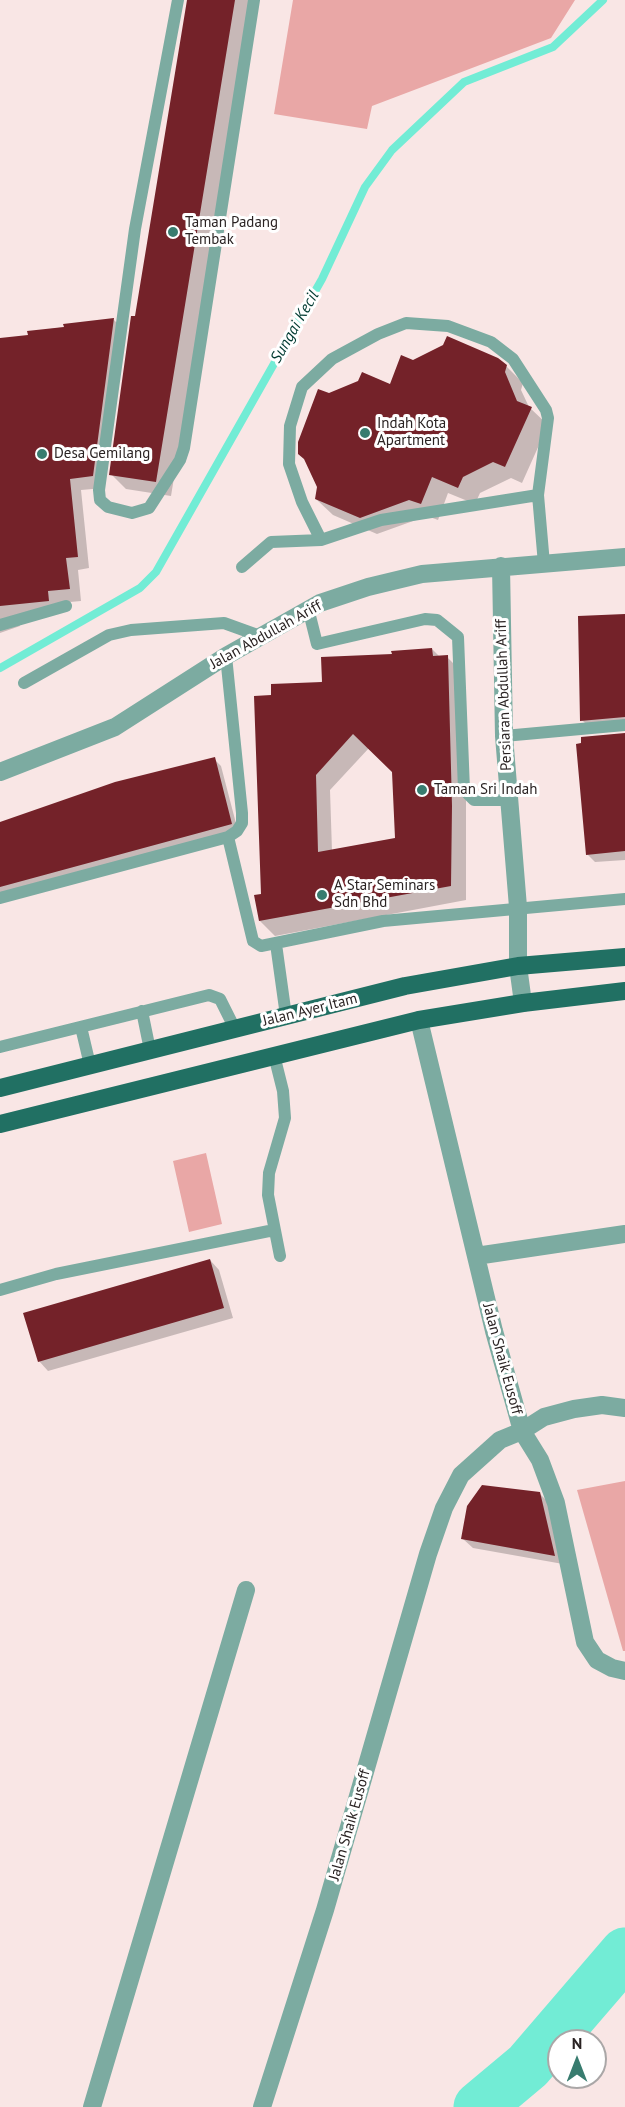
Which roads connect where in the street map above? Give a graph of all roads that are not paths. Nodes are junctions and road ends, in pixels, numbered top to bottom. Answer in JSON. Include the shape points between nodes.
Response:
{"nodes":[{"id":1,"x":178,"y":0,"type":"edge"},
{"id":2,"x":254,"y":0,"type":"edge"},
{"id":3,"x":538,"y":495,"type":"junction"},
{"id":4,"x":321,"y":540,"type":"junction"},
{"id":5,"x":625,"y":557,"type":"edge"},
{"id":6,"x":543,"y":564,"type":"junction"},
{"id":7,"x":501,"y":566,"type":"junction"},
{"id":8,"x":242,"y":567,"type":"dead end"},
{"id":9,"x":66,"y":606,"type":"dead end"},
{"id":10,"x":308,"y":608,"type":"junction"},
{"id":11,"x":0,"y":626,"type":"edge"},
{"id":12,"x":260,"y":636,"type":"junction"},
{"id":13,"x":226,"y":656,"type":"junction"},
{"id":14,"x":24,"y":683,"type":"dead end"},
{"id":15,"x":625,"y":725,"type":"edge"},
{"id":16,"x":504,"y":736,"type":"junction"},
{"id":17,"x":0,"y":772,"type":"edge"},
{"id":18,"x":508,"y":800,"type":"junction"},
{"id":19,"x":228,"y":837,"type":"junction"},
{"id":20,"x":0,"y":898,"type":"edge"},
{"id":21,"x":625,"y":899,"type":"edge"},
{"id":22,"x":518,"y":907,"type":"junction"},
{"id":23,"x":276,"y":944,"type":"junction"},
{"id":24,"x":625,"y":957,"type":"edge"},
{"id":25,"x":518,"y":966,"type":"junction"},
{"id":26,"x":625,"y":991,"type":"edge"},
{"id":27,"x":523,"y":1003,"type":"junction"},
{"id":28,"x":142,"y":1011,"type":"junction"},
{"id":29,"x":286,"y":1016,"type":"junction"},
{"id":30,"x":419,"y":1020,"type":"junction"},
{"id":31,"x":81,"y":1027,"type":"junction"},
{"id":32,"x":236,"y":1029,"type":"junction"},
{"id":33,"x":0,"y":1047,"type":"edge"},
{"id":34,"x":150,"y":1050,"type":"junction"},
{"id":35,"x":274,"y":1055,"type":"junction"},
{"id":36,"x":90,"y":1065,"type":"junction"},
{"id":37,"x":0,"y":1088,"type":"edge"},
{"id":38,"x":0,"y":1124,"type":"edge"},
{"id":39,"x":274,"y":1230,"type":"junction"},
{"id":40,"x":625,"y":1234,"type":"edge"},
{"id":41,"x":280,"y":1256,"type":"dead end"},
{"id":42,"x":476,"y":1256,"type":"junction"},
{"id":43,"x":0,"y":1290,"type":"edge"},
{"id":44,"x":625,"y":1408,"type":"edge"},
{"id":45,"x":522,"y":1431,"type":"junction"},
{"id":46,"x":246,"y":1590,"type":"dead end"},
{"id":47,"x":625,"y":1671,"type":"edge"},
{"id":48,"x":92,"y":2107,"type":"edge"},
{"id":49,"x":262,"y":2107,"type":"edge"}],
"edges":[{"from":1,"to":2,"type":"lane","via":[[135,229],[99,490],[100,500],[108,507],[132,513],[149,508],[184,448]]},
{"from":3,"to":4,"type":"lane","via":[[381,520]]},
{"from":3,"to":4,"type":"lane","via":[[548,418],[513,358],[491,342],[448,326],[406,323],[332,359],[302,387],[290,426],[289,464]]},
{"from":3,"to":6,"type":"lane"},
{"from":4,"to":8,"type":"lane","via":[[271,542]]},
{"from":5,"to":6,"type":"street","name":"Jalan Abdullah Ariff"},
{"from":6,"to":7,"type":"street","name":"Jalan Abdullah Ariff"},
{"from":7,"to":10,"type":"street","name":"Jalan Abdullah Ariff","via":[[422,574]]},
{"from":7,"to":16,"type":"street","name":"Persiaran Abdullah Ariff"},
{"from":9,"to":11,"type":"lane"},
{"from":10,"to":12,"type":"street","name":"Jalan Abdullah Ariff"},
{"from":10,"to":18,"type":"lane","via":[[317,644],[425,619],[437,620],[458,637],[464,790],[474,800]]},
{"from":12,"to":13,"type":"street","name":"Jalan Abdullah Ariff"},
{"from":12,"to":14,"type":"lane","via":[[224,623],[131,630],[109,635]]},
{"from":13,"to":17,"type":"street","name":"Jalan Abdullah Ariff","via":[[116,727]]},
{"from":13,"to":19,"type":"lane","via":[[242,813],[242,823]]},
{"from":15,"to":16,"type":"lane"},
{"from":16,"to":18,"type":"street","name":"Persiaran Abdullah Ariff"},
{"from":18,"to":22,"type":"street","name":"Persiaran Abdullah Ariff"},
{"from":19,"to":20,"type":"lane"},
{"from":19,"to":23,"type":"lane","via":[[253,941],[261,946]]},
{"from":21,"to":22,"type":"lane"},
{"from":22,"to":23,"type":"lane","via":[[383,921]]},
{"from":22,"to":25,"type":"street","name":"Persiaran Abdullah Ariff"},
{"from":23,"to":29,"type":"lane"},
{"from":24,"to":25,"type":"main road","name":"Jalan Ayer Itam"},
{"from":25,"to":27,"type":"street","name":"Persiaran Abdullah Ariff"},
{"from":25,"to":29,"type":"main road","name":"Jalan Ayer Itam","via":[[405,986]]},
{"from":26,"to":27,"type":"main road"},
{"from":27,"to":30,"type":"main road"},
{"from":28,"to":31,"type":"lane"},
{"from":28,"to":32,"type":"lane","via":[[215,994]]},
{"from":28,"to":34,"type":"lane"},
{"from":29,"to":32,"type":"main road","name":"Jalan Ayer Itam"},
{"from":30,"to":35,"type":"main road"},
{"from":30,"to":42,"type":"street","name":"Jalan Shaik Eusoff"},
{"from":31,"to":33,"type":"lane"},
{"from":31,"to":36,"type":"lane"},
{"from":32,"to":34,"type":"main road","name":"Jalan Ayer Itam"},
{"from":34,"to":36,"type":"main road","name":"Jalan Ayer Itam"},
{"from":35,"to":38,"type":"main road"},
{"from":35,"to":39,"type":"lane","via":[[285,1110],[270,1173],[268,1195]]},
{"from":36,"to":37,"type":"main road","name":"Jalan Ayer Itam"},
{"from":39,"to":41,"type":"lane"},
{"from":39,"to":43,"type":"lane","via":[[56,1274]]},
{"from":40,"to":42,"type":"street"},
{"from":42,"to":45,"type":"street","name":"Jalan Shaik Eusoff"},
{"from":44,"to":45,"type":"street","via":[[602,1405],[574,1409],[543,1417]]},
{"from":45,"to":47,"type":"street","name":"Jalan Shaik Eusoff","via":[[540,1460],[556,1503],[585,1642],[597,1660]]},
{"from":45,"to":49,"type":"street","name":"Jalan Shaik Eusoff","via":[[500,1440],[461,1475],[444,1508],[325,1910]]},
{"from":46,"to":48,"type":"street"}]}
